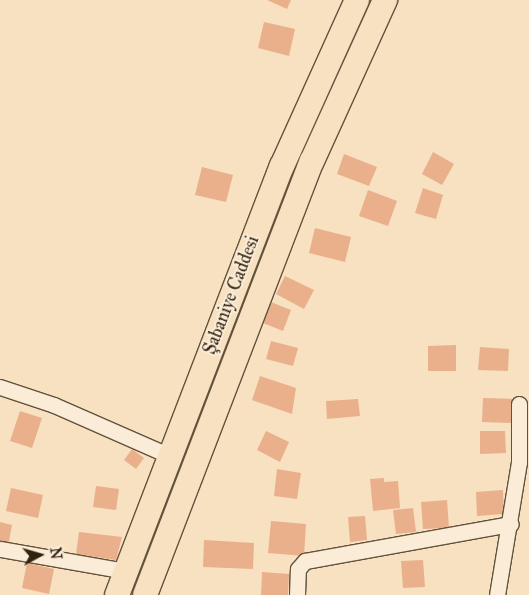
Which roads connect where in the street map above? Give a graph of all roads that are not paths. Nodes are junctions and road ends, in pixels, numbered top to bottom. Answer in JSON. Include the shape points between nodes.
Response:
{"nodes":[{"id":1,"x":357,"y":0,"type":"edge"},
{"id":2,"x":385,"y":0,"type":"edge"},
{"id":3,"x":0,"y":387,"type":"edge"},
{"id":4,"x":519,"y":404,"type":"dead end"},
{"id":5,"x":168,"y":455,"type":"junction"},
{"id":6,"x":156,"y":489,"type":"junction"},
{"id":7,"x":182,"y":499,"type":"junction"},
{"id":8,"x":511,"y":524,"type":"junction"},
{"id":9,"x":0,"y":549,"type":"edge"},
{"id":10,"x":126,"y":571,"type":"junction"},
{"id":11,"x":117,"y":595,"type":"edge"},
{"id":12,"x":145,"y":595,"type":"edge"},
{"id":13,"x":297,"y":595,"type":"edge"},
{"id":14,"x":497,"y":595,"type":"edge"}],
"edges":[{"from":1,"to":5,"type":"highway","name":"Şabaniye Caddesi","via":[[282,166]]},
{"from":2,"to":7,"type":"highway","via":[[312,161]]},
{"from":3,"to":5,"type":"street","via":[[54,405]]},
{"from":4,"to":8,"type":"street"},
{"from":5,"to":6,"type":"highway","name":"Şabaniye Caddesi"},
{"from":6,"to":7,"type":"highway"},
{"from":6,"to":10,"type":"highway","name":"Şabaniye Caddesi"},
{"from":7,"to":12,"type":"highway"},
{"from":8,"to":13,"type":"street","via":[[305,561],[298,569]]},
{"from":8,"to":14,"type":"street"},
{"from":9,"to":10,"type":"street"},
{"from":10,"to":11,"type":"highway","name":"Şabaniye Caddesi"}]}
